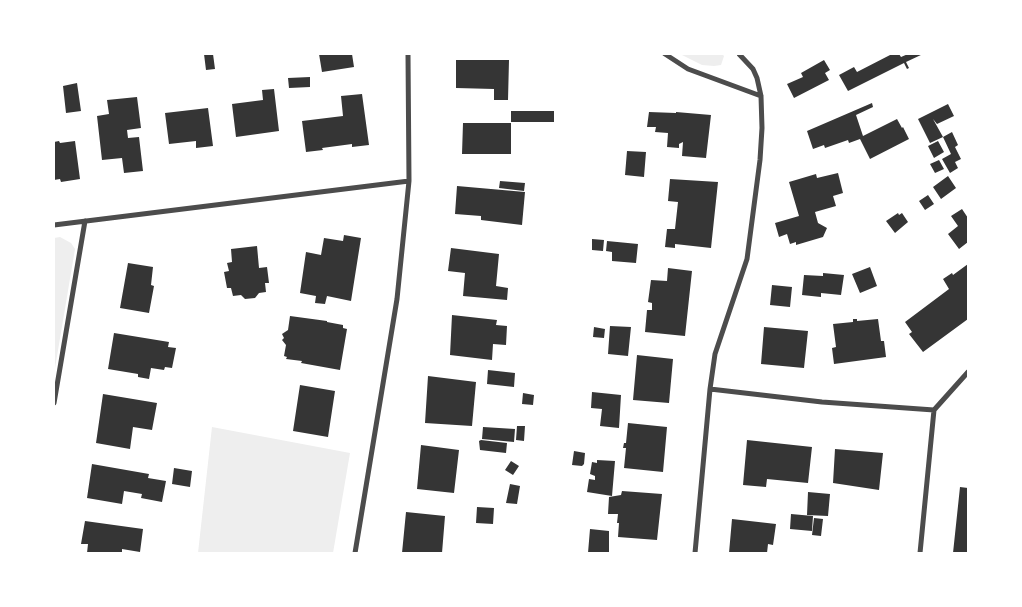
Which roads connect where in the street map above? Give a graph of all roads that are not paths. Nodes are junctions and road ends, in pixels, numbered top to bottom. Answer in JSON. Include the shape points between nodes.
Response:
{"nodes":[{"id":1,"x":408,"y":54,"type":"edge"},
{"id":2,"x":665,"y":54,"type":"edge"},
{"id":3,"x":739,"y":54,"type":"edge"},
{"id":4,"x":761,"y":96,"type":"junction"},
{"id":5,"x":409,"y":181,"type":"junction"},
{"id":6,"x":85,"y":221,"type":"junction"},
{"id":7,"x":54,"y":225,"type":"edge"},
{"id":8,"x":968,"y":372,"type":"edge"},
{"id":9,"x":710,"y":389,"type":"junction"},
{"id":10,"x":54,"y":403,"type":"edge"},
{"id":11,"x":934,"y":410,"type":"junction"},
{"id":12,"x":355,"y":553,"type":"edge"},
{"id":13,"x":695,"y":553,"type":"edge"},
{"id":14,"x":920,"y":553,"type":"edge"}],
"edges":[{"from":1,"to":5,"type":"street"},
{"from":2,"to":4,"type":"street","via":[[688,69]]},
{"from":3,"to":4,"type":"street","via":[[753,68]]},
{"from":4,"to":9,"type":"street","via":[[760,160],[747,259],[715,354]]},
{"from":5,"to":6,"type":"street"},
{"from":5,"to":12,"type":"street","via":[[397,299]]},
{"from":6,"to":7,"type":"street"},
{"from":6,"to":10,"type":"street"},
{"from":8,"to":11,"type":"street"},
{"from":9,"to":11,"type":"street"},
{"from":9,"to":13,"type":"street"},
{"from":11,"to":14,"type":"street"}]}
